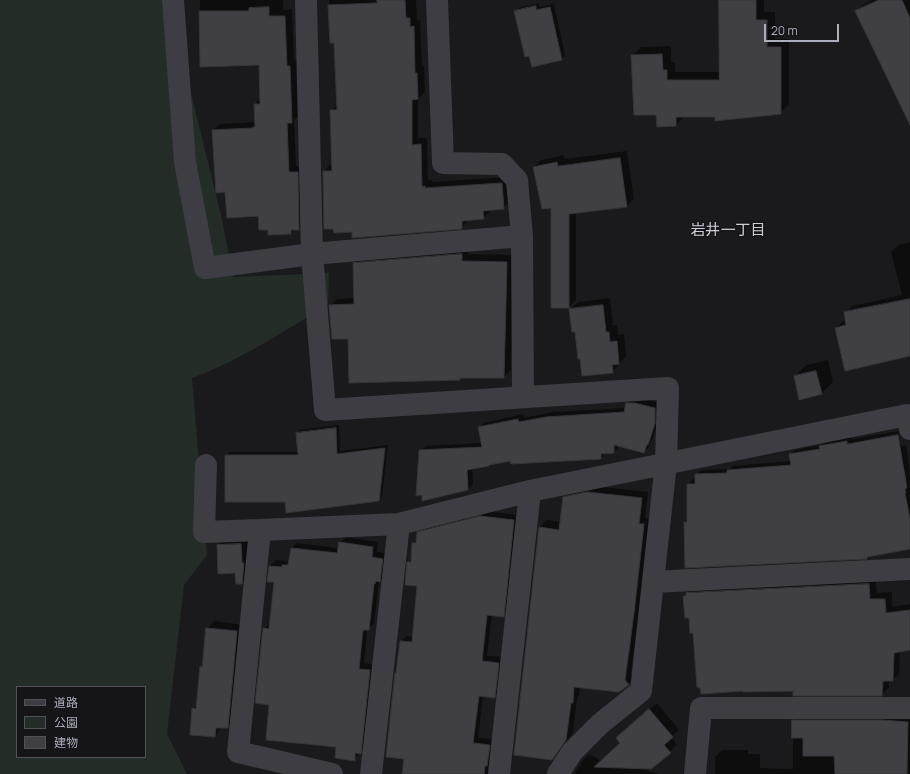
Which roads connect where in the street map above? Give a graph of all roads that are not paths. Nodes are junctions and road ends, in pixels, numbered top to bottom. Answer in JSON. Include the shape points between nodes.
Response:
{"nodes":[{"id":1,"x":173,"y":0,"type":"edge"},
{"id":2,"x":306,"y":0,"type":"edge"},
{"id":3,"x":437,"y":0,"type":"edge"},
{"id":4,"x":522,"y":236,"type":"junction"},
{"id":5,"x":312,"y":254,"type":"junction"},
{"id":6,"x":523,"y":397,"type":"junction"},
{"id":7,"x":910,"y":430,"type":"edge"},
{"id":8,"x":666,"y":463,"type":"junction"},
{"id":9,"x":206,"y":465,"type":"dead end"},
{"id":10,"x":530,"y":491,"type":"junction"},
{"id":11,"x":399,"y":524,"type":"junction"},
{"id":12,"x":260,"y":530,"type":"junction"},
{"id":13,"x":910,"y":569,"type":"edge"},
{"id":14,"x":653,"y":582,"type":"junction"},
{"id":15,"x":910,"y":708,"type":"edge"},
{"id":16,"x":332,"y":774,"type":"edge"},
{"id":17,"x":370,"y":774,"type":"edge"},
{"id":18,"x":499,"y":774,"type":"edge"},
{"id":19,"x":558,"y":774,"type":"edge"},
{"id":20,"x":695,"y":774,"type":"edge"}],
"edges":[{"from":1,"to":5,"type":"street","via":[[185,162],[205,268]]},
{"from":2,"to":5,"type":"street"},
{"from":3,"to":4,"type":"street","via":[[443,163],[502,164],[517,180]]},
{"from":4,"to":5,"type":"street"},
{"from":4,"to":6,"type":"street"},
{"from":5,"to":6,"type":"street","via":[[324,410]]},
{"from":6,"to":8,"type":"street","via":[[668,388]]},
{"from":7,"to":8,"type":"street","via":[[907,415]]},
{"from":8,"to":10,"type":"street"},
{"from":8,"to":14,"type":"street"},
{"from":9,"to":12,"type":"street","via":[[204,532]]},
{"from":10,"to":11,"type":"street"},
{"from":10,"to":18,"type":"street"},
{"from":11,"to":12,"type":"street"},
{"from":11,"to":17,"type":"street"},
{"from":12,"to":16,"type":"street","via":[[238,752]]},
{"from":13,"to":14,"type":"street"},
{"from":14,"to":19,"type":"street","via":[[641,691],[600,724],[572,752]]},
{"from":15,"to":20,"type":"street","via":[[700,708]]}]}
